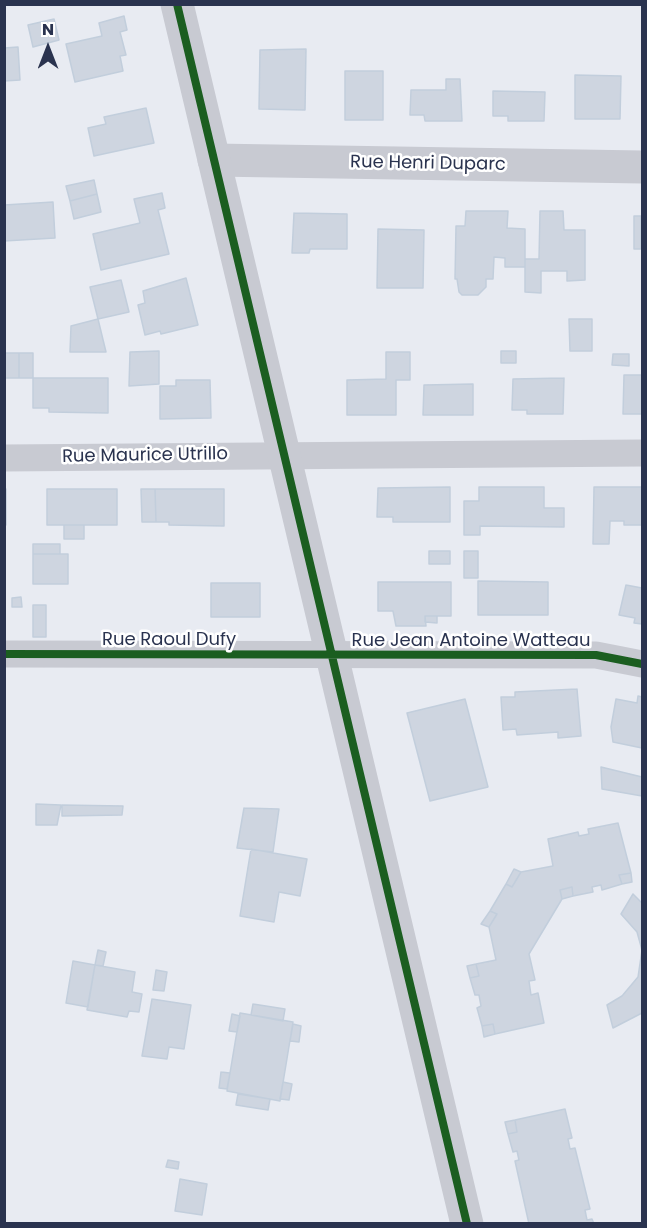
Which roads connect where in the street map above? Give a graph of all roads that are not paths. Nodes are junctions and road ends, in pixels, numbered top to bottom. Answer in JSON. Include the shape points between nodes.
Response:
{"nodes":[{"id":1,"x":177,"y":4,"type":"edge"},
{"id":2,"x":214,"y":160,"type":"junction"},
{"id":3,"x":642,"y":167,"type":"edge"},
{"id":4,"x":642,"y":453,"type":"edge"},
{"id":5,"x":285,"y":455,"type":"junction"},
{"id":6,"x":4,"y":458,"type":"edge"},
{"id":7,"x":4,"y":654,"type":"edge"},
{"id":8,"x":334,"y":656,"type":"junction"},
{"id":9,"x":642,"y":663,"type":"edge"},
{"id":10,"x":467,"y":1224,"type":"edge"}],
"edges":[{"from":1,"to":2,"type":"main road"},
{"from":2,"to":3,"type":"main road","name":"Rue Henri Duparc"},
{"from":2,"to":5,"type":"main road"},
{"from":4,"to":5,"type":"street"},
{"from":5,"to":6,"type":"street","name":"Rue Maurice Utrillo"},
{"from":5,"to":8,"type":"main road"},
{"from":7,"to":8,"type":"street","name":"Rue Raoul Dufy"},
{"from":8,"to":9,"type":"street","name":"Rue Jean Antoine Watteau","via":[[596,655]]},
{"from":8,"to":10,"type":"main road"}]}
